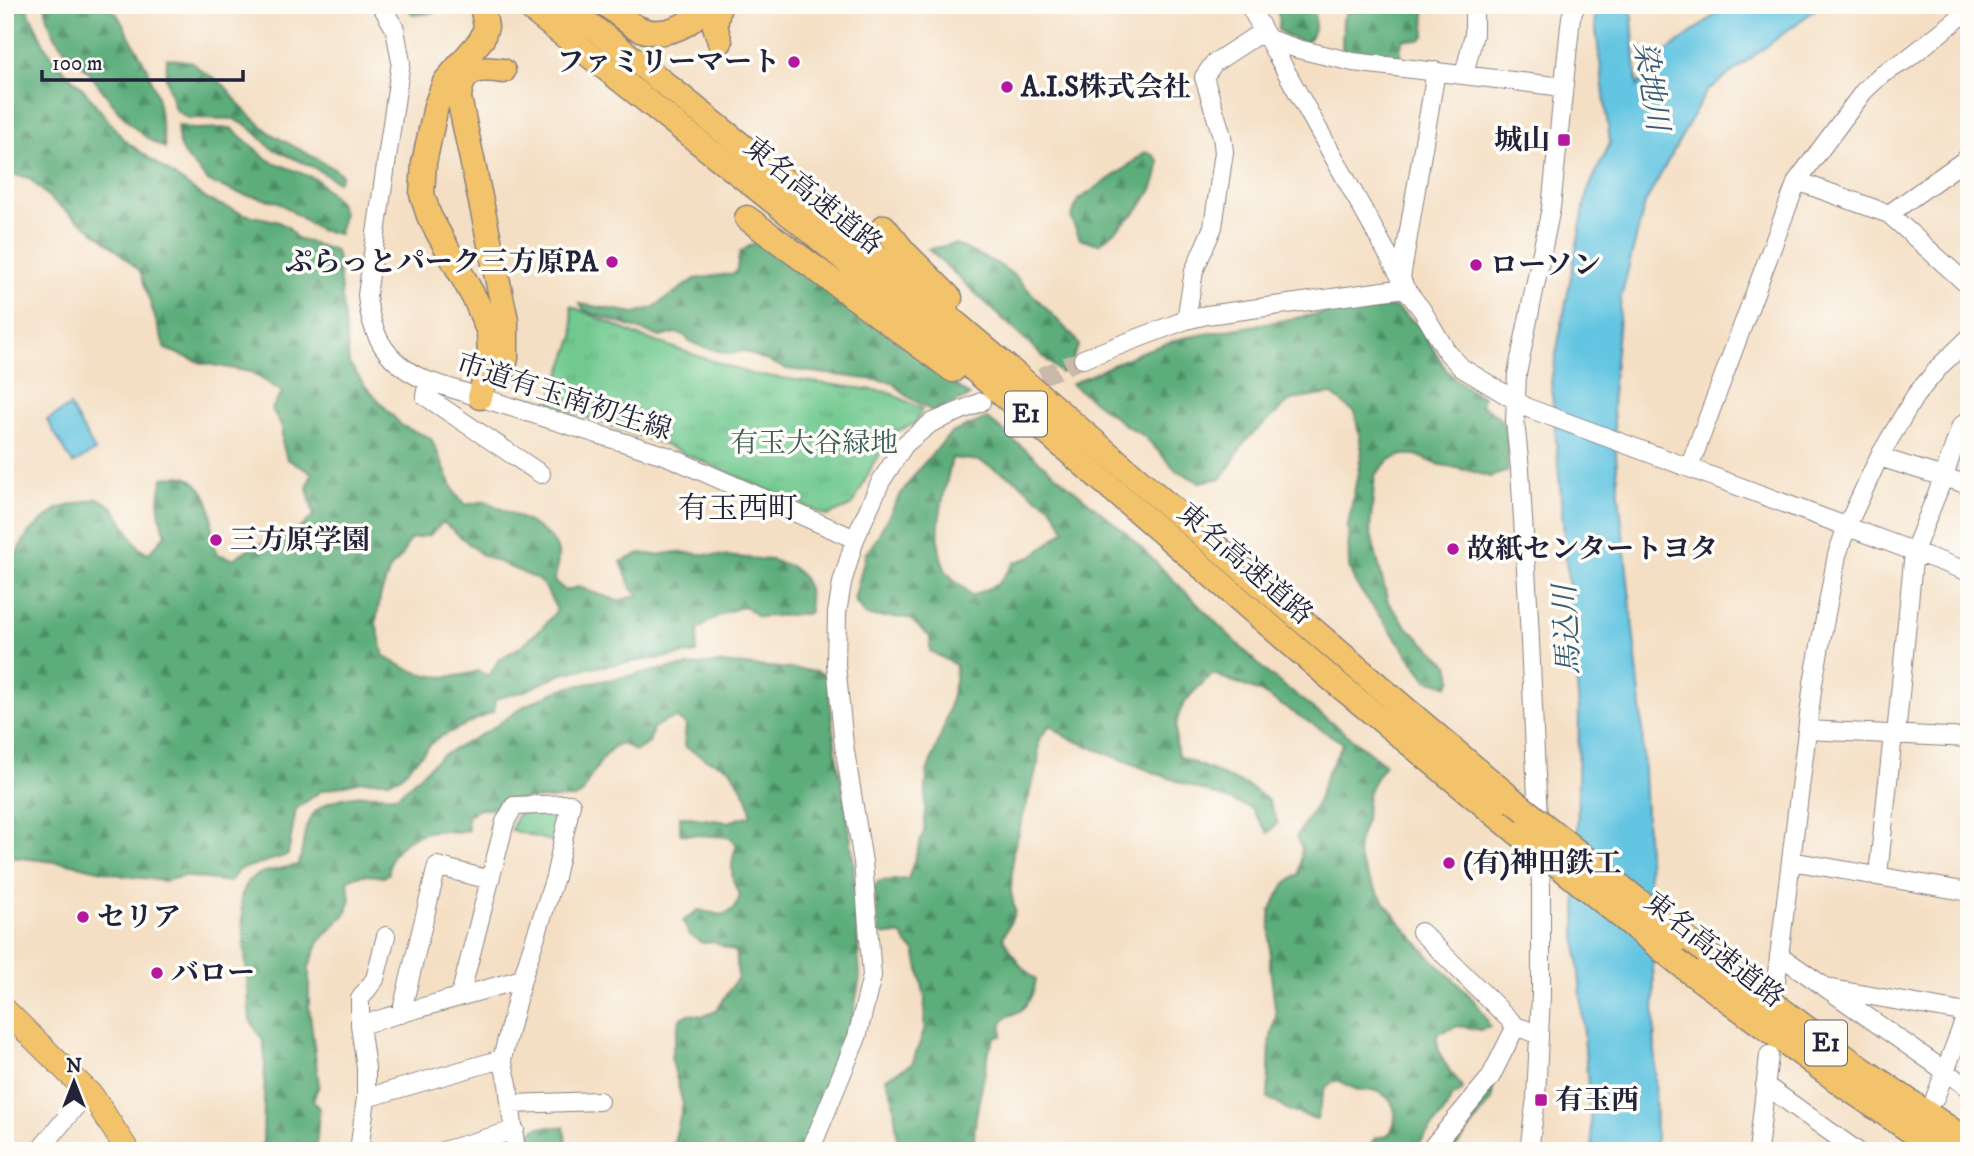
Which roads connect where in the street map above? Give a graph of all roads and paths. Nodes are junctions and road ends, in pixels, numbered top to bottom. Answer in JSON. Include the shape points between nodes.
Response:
{"nodes":[{"id":1,"x":381,"y":5,"type":"edge"},
{"id":2,"x":482,"y":5,"type":"edge"},
{"id":3,"x":526,"y":5,"type":"edge"},
{"id":4,"x":564,"y":5,"type":"edge"},
{"id":5,"x":607,"y":5,"type":"edge"},
{"id":6,"x":703,"y":5,"type":"edge"},
{"id":7,"x":719,"y":5,"type":"edge"},
{"id":8,"x":1249,"y":5,"type":"edge"},
{"id":9,"x":1475,"y":5,"type":"edge"},
{"id":10,"x":1574,"y":7,"type":"edge"},
{"id":11,"x":1969,"y":10,"type":"edge"},
{"id":12,"x":1264,"y":35,"type":"junction"},
{"id":13,"x":720,"y":43,"type":"dead end"},
{"id":14,"x":503,"y":71,"type":"dead end"},
{"id":15,"x":1436,"y":71,"type":"junction"},
{"id":16,"x":1464,"y":75,"type":"junction"},
{"id":17,"x":1563,"y":87,"type":"junction"},
{"id":18,"x":1969,"y":157,"type":"edge"},
{"id":19,"x":1797,"y":181,"type":"junction"},
{"id":20,"x":1889,"y":214,"type":"junction"},
{"id":21,"x":747,"y":218,"type":"dead end"},
{"id":22,"x":884,"y":227,"type":"dead end"},
{"id":23,"x":1403,"y":283,"type":"junction"},
{"id":24,"x":1969,"y":286,"type":"edge"},
{"id":25,"x":1186,"y":320,"type":"junction"},
{"id":26,"x":1969,"y":338,"type":"edge"},
{"id":27,"x":1083,"y":359,"type":"tunnel mouth"},
{"id":28,"x":428,"y":381,"type":"junction"},
{"id":29,"x":488,"y":399,"type":"junction"},
{"id":30,"x":981,"y":402,"type":"dead end"},
{"id":31,"x":1522,"y":404,"type":"junction"},
{"id":32,"x":1969,"y":420,"type":"edge"},
{"id":33,"x":1091,"y":439,"type":"junction"},
{"id":34,"x":1879,"y":457,"type":"junction"},
{"id":35,"x":1689,"y":468,"type":"junction"},
{"id":36,"x":541,"y":474,"type":"dead end"},
{"id":37,"x":1944,"y":476,"type":"junction"},
{"id":38,"x":1106,"y":482,"type":"junction"},
{"id":39,"x":1969,"y":485,"type":"edge"},
{"id":40,"x":1847,"y":526,"type":"junction"},
{"id":41,"x":855,"y":539,"type":"junction"},
{"id":42,"x":1914,"y":551,"type":"junction"},
{"id":43,"x":1969,"y":572,"type":"edge"},
{"id":44,"x":1807,"y":730,"type":"junction"},
{"id":45,"x":1894,"y":735,"type":"junction"},
{"id":46,"x":1969,"y":738,"type":"edge"},
{"id":47,"x":1791,"y":861,"type":"junction"},
{"id":48,"x":1878,"y":875,"type":"junction"},
{"id":49,"x":490,"y":880,"type":"junction"},
{"id":50,"x":1969,"y":892,"type":"edge"},
{"id":51,"x":1421,"y":932,"type":"dead end"},
{"id":52,"x":386,"y":936,"type":"dead end"},
{"id":53,"x":1779,"y":955,"type":"junction"},
{"id":54,"x":522,"y":979,"type":"junction"},
{"id":55,"x":1776,"y":981,"type":"dead end"},
{"id":56,"x":1827,"y":988,"type":"junction"},
{"id":57,"x":460,"y":996,"type":"junction"},
{"id":58,"x":1968,"y":1010,"type":"edge"},
{"id":59,"x":6,"y":1013,"type":"edge"},
{"id":60,"x":401,"y":1014,"type":"junction"},
{"id":61,"x":360,"y":1025,"type":"junction"},
{"id":62,"x":1516,"y":1026,"type":"junction"},
{"id":63,"x":1539,"y":1035,"type":"junction"},
{"id":64,"x":1769,"y":1055,"type":"dead end"},
{"id":65,"x":502,"y":1059,"type":"junction"},
{"id":66,"x":1946,"y":1073,"type":"junction"},
{"id":67,"x":1765,"y":1085,"type":"junction"},
{"id":68,"x":1969,"y":1088,"type":"edge"},
{"id":69,"x":93,"y":1097,"type":"junction"},
{"id":70,"x":1935,"y":1097,"type":"dead end"},
{"id":71,"x":366,"y":1098,"type":"junction"},
{"id":72,"x":599,"y":1101,"type":"dead end"},
{"id":73,"x":511,"y":1104,"type":"junction"},
{"id":74,"x":515,"y":1130,"type":"junction"},
{"id":75,"x":1969,"y":1142,"type":"edge"},
{"id":76,"x":39,"y":1151,"type":"edge"},
{"id":77,"x":128,"y":1151,"type":"edge"},
{"id":78,"x":359,"y":1151,"type":"edge"},
{"id":79,"x":443,"y":1151,"type":"edge"},
{"id":80,"x":516,"y":1151,"type":"edge"},
{"id":81,"x":810,"y":1151,"type":"edge"},
{"id":82,"x":1429,"y":1151,"type":"edge"},
{"id":83,"x":1529,"y":1151,"type":"edge"},
{"id":84,"x":1758,"y":1151,"type":"edge"},
{"id":85,"x":1857,"y":1151,"type":"edge"},
{"id":86,"x":1940,"y":1151,"type":"edge"}],
"edges":[{"from":1,"to":28,"type":"street","name":"市道有玉南初生線","via":[[395,29],[401,62],[367,295],[379,340],[400,365]]},
{"from":2,"to":29,"type":"highway","via":[[486,27],[482,39],[445,82],[436,106],[422,194],[489,331]]},
{"from":3,"to":38,"type":"highway","name":"東名高速道路","number":"E1","via":[[812,232]]},
{"from":4,"to":33,"type":"highway","name":"東名高速道路","number":"E1","via":[[828,215]]},
{"from":5,"to":6,"type":"highway","via":[[635,27],[652,32],[681,27]]},
{"from":7,"to":13,"type":"highway","via":[[715,26]]},
{"from":8,"to":12,"type":"street"},
{"from":9,"to":16,"type":"street","via":[[1474,34]]},
{"from":10,"to":17,"type":"street"},
{"from":11,"to":19,"type":"street","via":[[1864,91]]},
{"from":12,"to":15,"type":"street","via":[[1307,52],[1353,62]]},
{"from":12,"to":23,"type":"street"},
{"from":12,"to":25,"type":"street","via":[[1214,63],[1204,77],[1224,152],[1213,228],[1194,271]]},
{"from":14,"to":29,"type":"highway","via":[[485,68],[469,74],[459,98],[506,320],[506,358]]},
{"from":15,"to":16,"type":"street"},
{"from":15,"to":23,"type":"street"},
{"from":16,"to":17,"type":"street"},
{"from":17,"to":31,"type":"street","via":[[1551,208],[1517,373]]},
{"from":18,"to":20,"type":"street"},
{"from":19,"to":20,"type":"street"},
{"from":19,"to":35,"type":"street"},
{"from":20,"to":24,"type":"street"},
{"from":21,"to":38,"type":"highway"},
{"from":22,"to":33,"type":"highway"},
{"from":23,"to":25,"type":"street"},
{"from":23,"to":31,"type":"street","via":[[1462,368]]},
{"from":25,"to":27,"type":"street"},
{"from":26,"to":34,"type":"street","via":[[1915,396]]},
{"from":28,"to":29,"type":"street","name":"市道有玉南初生線"},
{"from":28,"to":36,"type":"street","via":[[425,396]]},
{"from":29,"to":41,"type":"street","name":"市道有玉南初生線","via":[[667,456]]},
{"from":30,"to":41,"type":"street","via":[[931,423],[905,444],[886,472]]},
{"from":31,"to":35,"type":"street"},
{"from":31,"to":63,"type":"street","via":[[1514,421],[1531,643],[1541,887]]},
{"from":32,"to":37,"type":"street","via":[[1961,426]]},
{"from":33,"to":75,"type":"highway","name":"東名高速道路","number":"E1","bridge":true,"via":[[1343,658],[1686,939]]},
{"from":34,"to":37,"type":"street"},
{"from":34,"to":40,"type":"street"},
{"from":35,"to":40,"type":"street"},
{"from":37,"to":39,"type":"street"},
{"from":37,"to":42,"type":"street"},
{"from":38,"to":86,"type":"highway","name":"東名高速道路","number":"E1","bridge":true,"via":[[1328,676],[1690,972]]},
{"from":40,"to":42,"type":"street"},
{"from":40,"to":44,"type":"street","via":[[1837,555]]},
{"from":41,"to":81,"type":"street","via":[[839,601],[836,664],[863,862],[872,976],[857,1037]]},
{"from":42,"to":43,"type":"street"},
{"from":42,"to":45,"type":"street"},
{"from":44,"to":45,"type":"street"},
{"from":44,"to":47,"type":"street"},
{"from":45,"to":46,"type":"street"},
{"from":45,"to":48,"type":"street"},
{"from":47,"to":48,"type":"street"},
{"from":47,"to":53,"type":"street"},
{"from":48,"to":50,"type":"street"},
{"from":49,"to":54,"type":"street","via":[[505,822],[514,806],[571,804],[555,877]]},
{"from":49,"to":57,"type":"street"},
{"from":49,"to":60,"type":"street","via":[[437,866]]},
{"from":51,"to":62,"type":"street"},
{"from":52,"to":61,"type":"street","via":[[375,979],[360,999]]},
{"from":53,"to":55,"type":"street"},
{"from":53,"to":56,"type":"street"},
{"from":54,"to":57,"type":"street"},
{"from":54,"to":65,"type":"street"},
{"from":56,"to":58,"type":"street"},
{"from":56,"to":66,"type":"street"},
{"from":57,"to":60,"type":"street"},
{"from":58,"to":66,"type":"street"},
{"from":59,"to":69,"type":"main road"},
{"from":60,"to":61,"type":"street"},
{"from":61,"to":71,"type":"street"},
{"from":62,"to":63,"type":"street"},
{"from":62,"to":82,"type":"street","via":[[1490,1078]]},
{"from":63,"to":83,"type":"street"},
{"from":64,"to":67,"type":"street"},
{"from":65,"to":71,"type":"street"},
{"from":65,"to":73,"type":"street"},
{"from":66,"to":68,"type":"street"},
{"from":66,"to":70,"type":"street"},
{"from":67,"to":84,"type":"street"},
{"from":67,"to":85,"type":"street"},
{"from":69,"to":76,"type":"street","via":[[75,1107]]},
{"from":69,"to":77,"type":"main road"},
{"from":71,"to":78,"type":"street"},
{"from":72,"to":73,"type":"street"},
{"from":73,"to":74,"type":"street"},
{"from":74,"to":79,"type":"street"},
{"from":74,"to":80,"type":"street"}]}
